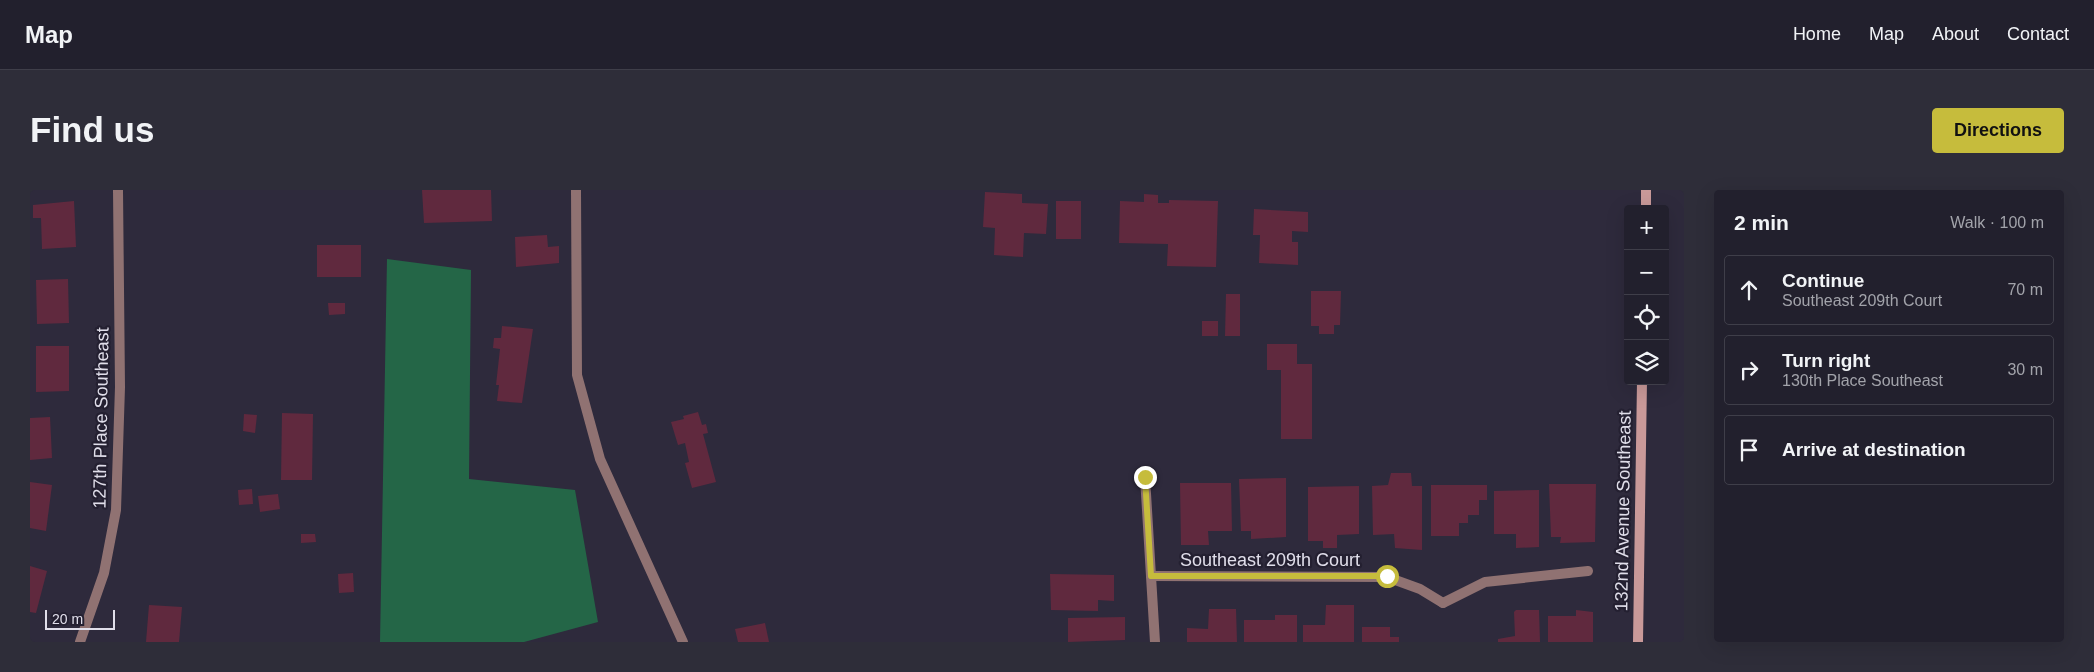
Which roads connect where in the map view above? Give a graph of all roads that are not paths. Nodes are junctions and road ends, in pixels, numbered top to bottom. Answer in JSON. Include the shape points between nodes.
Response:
{"nodes":[{"id":1,"x":118,"y":190,"type":"edge"},
{"id":2,"x":576,"y":190,"type":"edge"},
{"id":3,"x":1646,"y":190,"type":"edge"},
{"id":4,"x":1646,"y":205,"type":"edge"},
{"id":5,"x":1642,"y":385,"type":"edge"},
{"id":6,"x":1145,"y":477,"type":"dead end"},
{"id":7,"x":1588,"y":572,"type":"dead end"},
{"id":8,"x":1151,"y":576,"type":"junction"},
{"id":9,"x":80,"y":642,"type":"edge"},
{"id":10,"x":683,"y":642,"type":"edge"},
{"id":11,"x":1155,"y":642,"type":"edge"},
{"id":12,"x":1638,"y":642,"type":"edge"}],
"edges":[{"from":1,"to":9,"type":"street","name":"127th Place Southeast","via":[[120,396],[116,510],[104,573]]},
{"from":2,"to":10,"type":"street","via":[[578,375],[600,459]]},
{"from":3,"to":4,"type":"main road"},
{"from":5,"to":12,"type":"main road","name":"132nd Avenue Southeast"},
{"from":6,"to":8,"type":"street"},
{"from":7,"to":8,"type":"street","name":"Southeast 209th Court","via":[[1485,582],[1443,603],[1420,589],[1387,576]]},
{"from":8,"to":11,"type":"street"}]}
